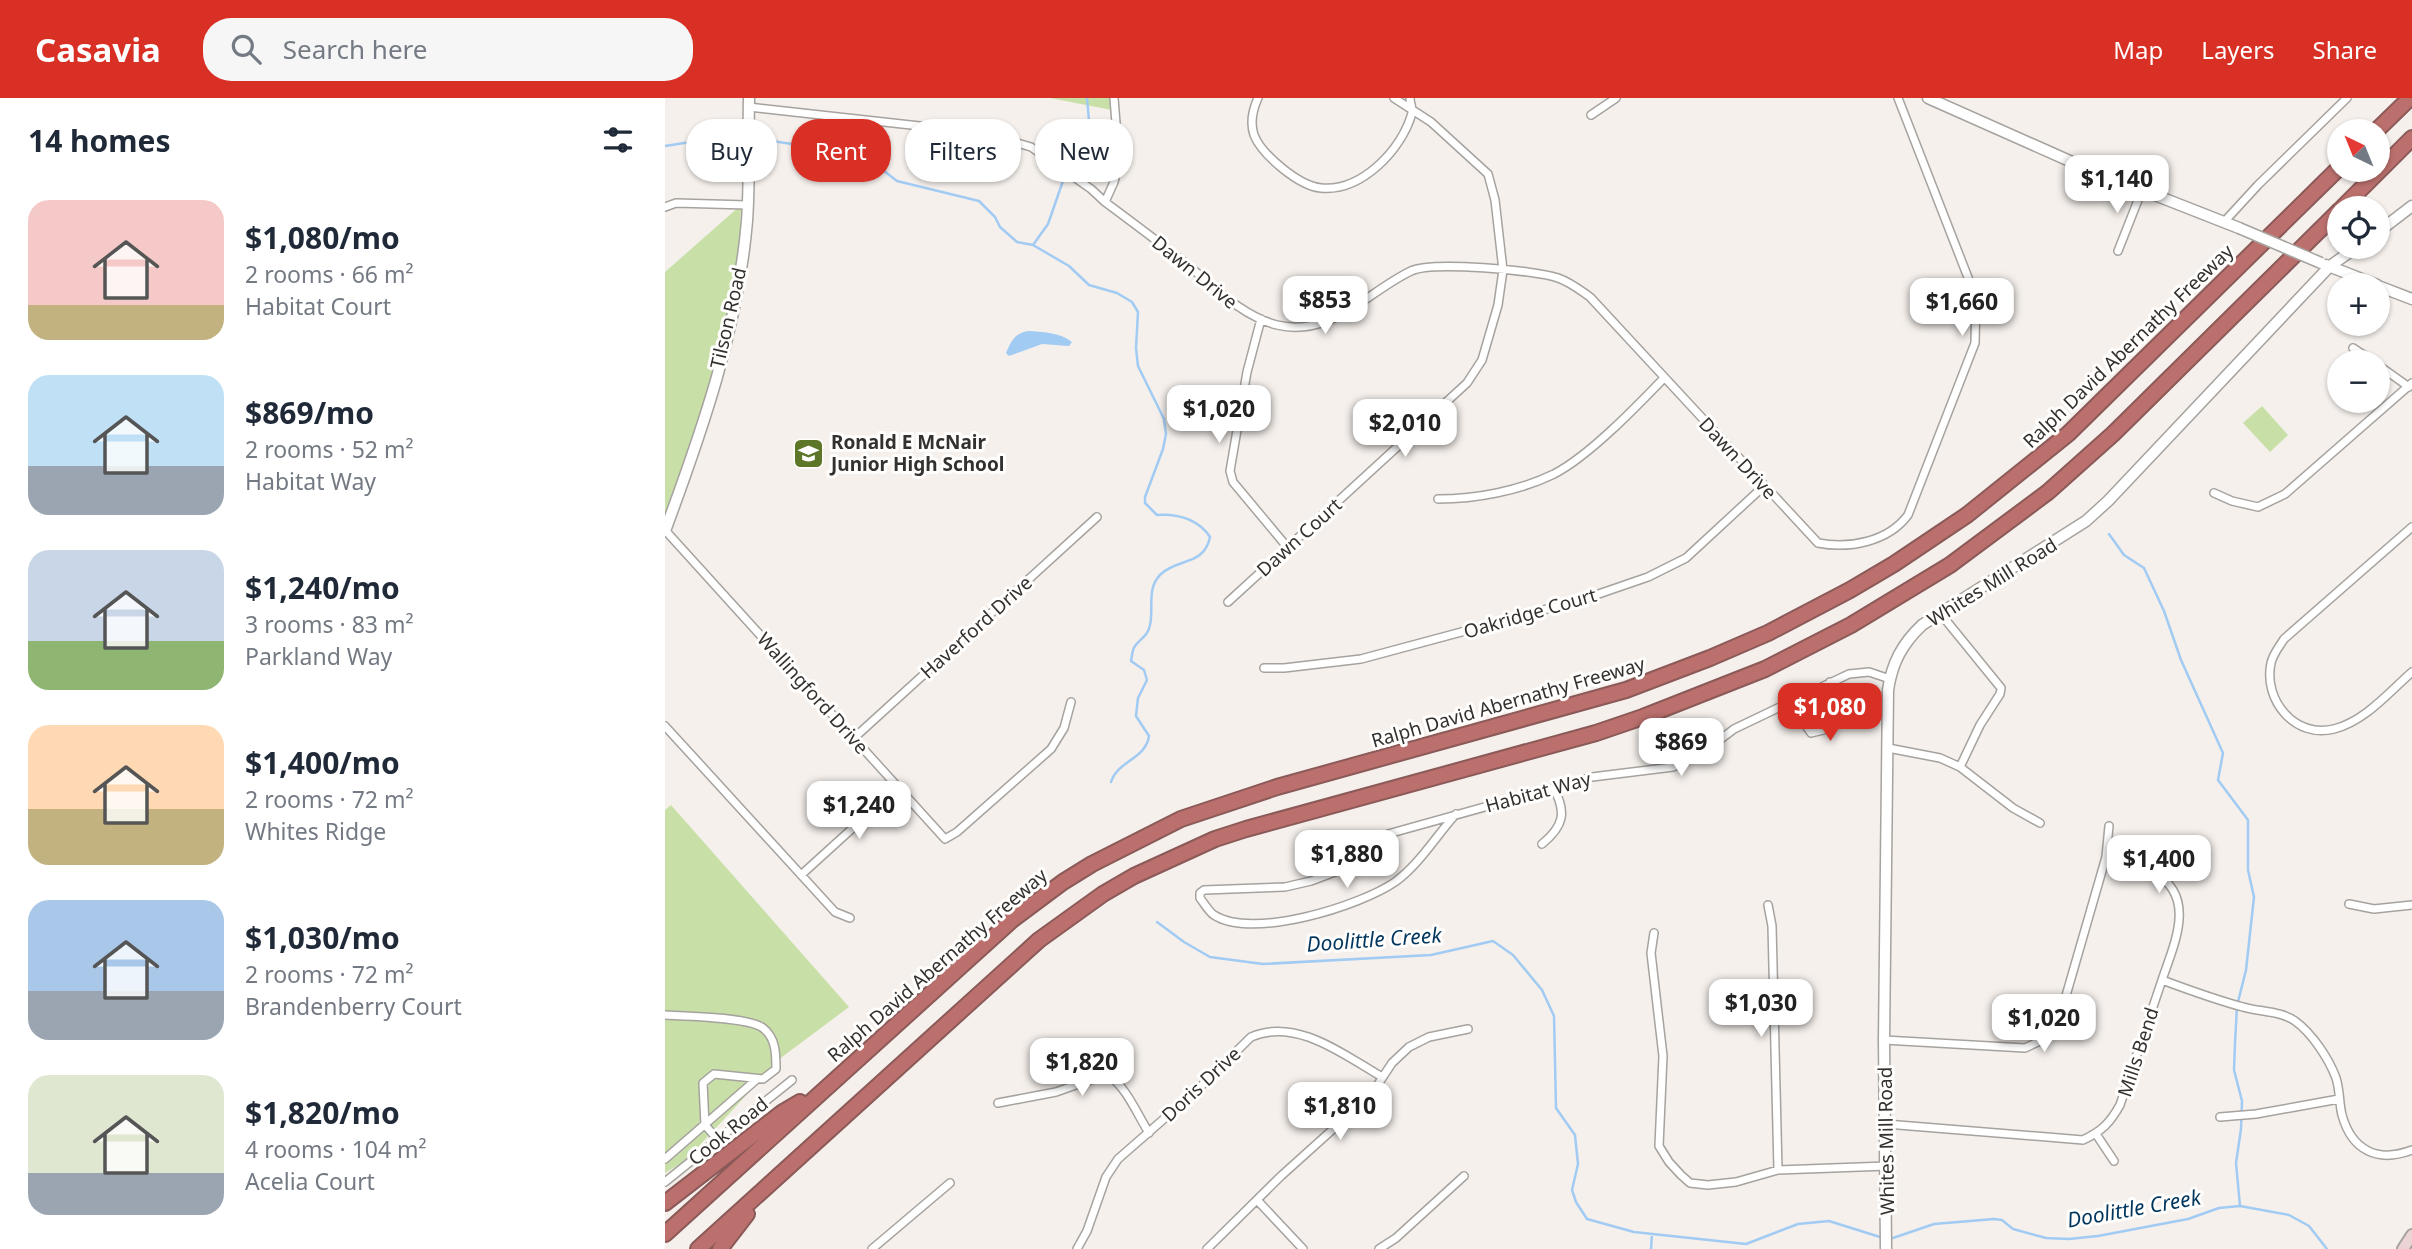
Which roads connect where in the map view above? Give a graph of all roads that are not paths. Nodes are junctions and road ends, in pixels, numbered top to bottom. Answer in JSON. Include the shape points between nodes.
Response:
{"nodes":[{"id":1,"x":1114,"y":98,"type":"edge"},
{"id":2,"x":1258,"y":98,"type":"edge"},
{"id":3,"x":1394,"y":98,"type":"edge"},
{"id":4,"x":1410,"y":98,"type":"edge"},
{"id":5,"x":1616,"y":98,"type":"edge"},
{"id":6,"x":1898,"y":98,"type":"edge"},
{"id":7,"x":1928,"y":98,"type":"edge"},
{"id":8,"x":2347,"y":98,"type":"edge"},
{"id":9,"x":2410,"y":98,"type":"edge"},
{"id":10,"x":749,"y":103,"type":"edge"},
{"id":11,"x":1413,"y":110,"type":"junction"},
{"id":12,"x":1591,"y":115,"type":"dead end"},
{"id":13,"x":2388,"y":119,"type":"edge"},
{"id":14,"x":2412,"y":138,"type":"edge"},
{"id":15,"x":2327,"y":180,"type":"edge"},
{"id":16,"x":2142,"y":190,"type":"junction"},
{"id":17,"x":2354,"y":196,"type":"edge"},
{"id":18,"x":1105,"y":202,"type":"junction"},
{"id":19,"x":747,"y":205,"type":"junction"},
{"id":20,"x":2412,"y":206,"type":"edge"},
{"id":21,"x":665,"y":207,"type":"edge"},
{"id":22,"x":2224,"y":222,"type":"junction"},
{"id":23,"x":2327,"y":223,"type":"edge"},
{"id":24,"x":2390,"y":223,"type":"edge"},
{"id":25,"x":2118,"y":251,"type":"dead end"},
{"id":26,"x":2336,"y":259,"type":"edge"},
{"id":27,"x":2325,"y":265,"type":"junction"},
{"id":28,"x":1503,"y":270,"type":"junction"},
{"id":29,"x":2346,"y":273,"type":"edge"},
{"id":30,"x":2390,"y":290,"type":"edge"},
{"id":31,"x":2412,"y":299,"type":"edge"},
{"id":32,"x":1261,"y":319,"type":"junction"},
{"id":33,"x":2353,"y":348,"type":"dead end"},
{"id":34,"x":2356,"y":350,"type":"edge"},
{"id":35,"x":2390,"y":373,"type":"edge"},
{"id":36,"x":1664,"y":378,"type":"junction"},
{"id":37,"x":2410,"y":385,"type":"edge"},
{"id":38,"x":1764,"y":486,"type":"junction"},
{"id":39,"x":2214,"y":493,"type":"dead end"},
{"id":40,"x":1438,"y":499,"type":"dead end"},
{"id":41,"x":1097,"y":517,"type":"dead end"},
{"id":42,"x":2412,"y":527,"type":"edge"},
{"id":43,"x":665,"y":530,"type":"edge"},
{"id":44,"x":1288,"y":548,"type":"junction"},
{"id":45,"x":1228,"y":602,"type":"dead end"},
{"id":46,"x":1940,"y":613,"type":"junction"},
{"id":47,"x":1264,"y":668,"type":"dead end"},
{"id":48,"x":2412,"y":672,"type":"edge"},
{"id":49,"x":1890,"y":678,"type":"junction"},
{"id":50,"x":1830,"y":682,"type":"junction"},
{"id":51,"x":1071,"y":702,"type":"dead end"},
{"id":52,"x":1790,"y":702,"type":"junction"},
{"id":53,"x":665,"y":726,"type":"edge"},
{"id":54,"x":854,"y":738,"type":"junction"},
{"id":55,"x":1888,"y":748,"type":"junction"},
{"id":56,"x":1960,"y":767,"type":"junction"},
{"id":57,"x":898,"y":787,"type":"junction"},
{"id":58,"x":1553,"y":787,"type":"junction"},
{"id":59,"x":1456,"y":814,"type":"junction"},
{"id":60,"x":2040,"y":823,"type":"dead end"},
{"id":61,"x":2109,"y":826,"type":"dead end"},
{"id":62,"x":1542,"y":844,"type":"dead end"},
{"id":63,"x":2106,"y":857,"type":"junction"},
{"id":64,"x":801,"y":875,"type":"junction"},
{"id":65,"x":2349,"y":904,"type":"dead end"},
{"id":66,"x":1768,"y":905,"type":"dead end"},
{"id":67,"x":2412,"y":905,"type":"edge"},
{"id":68,"x":850,"y":918,"type":"dead end"},
{"id":69,"x":1654,"y":933,"type":"dead end"},
{"id":70,"x":2162,"y":980,"type":"junction"},
{"id":71,"x":665,"y":1015,"type":"edge"},
{"id":72,"x":1468,"y":1029,"type":"dead end"},
{"id":73,"x":1884,"y":1040,"type":"junction"},
{"id":74,"x":1382,"y":1077,"type":"junction"},
{"id":75,"x":757,"y":1079,"type":"junction"},
{"id":76,"x":792,"y":1080,"type":"dead end"},
{"id":77,"x":828,"y":1085,"type":"junction"},
{"id":78,"x":2339,"y":1099,"type":"junction"},
{"id":79,"x":998,"y":1103,"type":"dead end"},
{"id":80,"x":844,"y":1116,"type":"junction"},
{"id":81,"x":2220,"y":1117,"type":"dead end"},
{"id":82,"x":1886,"y":1124,"type":"junction"},
{"id":83,"x":705,"y":1125,"type":"junction"},
{"id":84,"x":1149,"y":1133,"type":"junction"},
{"id":85,"x":2097,"y":1134,"type":"junction"},
{"id":86,"x":717,"y":1140,"type":"junction"},
{"id":87,"x":2412,"y":1150,"type":"edge"},
{"id":88,"x":665,"y":1159,"type":"edge"},
{"id":89,"x":2114,"y":1160,"type":"dead end"},
{"id":90,"x":1887,"y":1167,"type":"junction"},
{"id":91,"x":1778,"y":1171,"type":"junction"},
{"id":92,"x":1464,"y":1176,"type":"dead end"},
{"id":93,"x":665,"y":1182,"type":"edge"},
{"id":94,"x":950,"y":1183,"type":"dead end"},
{"id":95,"x":1257,"y":1200,"type":"junction"},
{"id":96,"x":665,"y":1203,"type":"edge"},
{"id":97,"x":665,"y":1234,"type":"edge"},
{"id":98,"x":2412,"y":1235,"type":"edge"},
{"id":99,"x":698,"y":1249,"type":"edge"},
{"id":100,"x":720,"y":1249,"type":"edge"},
{"id":101,"x":872,"y":1249,"type":"edge"},
{"id":102,"x":1077,"y":1249,"type":"edge"},
{"id":103,"x":1207,"y":1249,"type":"edge"},
{"id":104,"x":1303,"y":1249,"type":"edge"},
{"id":105,"x":1379,"y":1249,"type":"edge"},
{"id":106,"x":1886,"y":1249,"type":"edge"},
{"id":107,"x":2403,"y":1249,"type":"edge"}],
"edges":[{"from":1,"to":18,"type":"street","via":[[1119,161]]},
{"from":2,"to":11,"type":"street","via":[[1253,113],[1258,143],[1288,172],[1321,188],[1340,186],[1372,170],[1398,142]]},
{"from":3,"to":11,"type":"street","name":"Dawn Court"},
{"from":4,"to":11,"type":"street"},
{"from":5,"to":12,"type":"street"},
{"from":6,"to":38,"type":"street","name":"Dawn Drive","via":[[1976,298],[1975,343],[1905,519],[1885,533],[1851,546],[1818,543]]},
{"from":7,"to":16,"type":"street"},
{"from":8,"to":22,"type":"street"},
{"from":9,"to":13,"type":"highway"},
{"from":10,"to":18,"type":"street","name":"Dawn Drive","via":[[1009,139],[1031,147]]},
{"from":10,"to":19,"type":"street","name":"Tilson Road"},
{"from":11,"to":28,"type":"street","name":"Dawn Court","via":[[1487,174],[1495,200]]},
{"from":14,"to":17,"type":"highway"},
{"from":15,"to":77,"type":"highway","name":"Ralph David Abernathy Freeway","via":[[2068,434],[1967,515],[1894,564],[1768,633],[1671,674],[1551,712],[1244,796],[1150,832],[1035,902]]},
{"from":16,"to":22,"type":"street"},
{"from":16,"to":25,"type":"street"},
{"from":18,"to":32,"type":"street","name":"Dawn Drive","via":[[1243,311]]},
{"from":19,"to":21,"type":"street"},
{"from":19,"to":43,"type":"street","name":"Tilson Road","via":[[735,309],[693,455]]},
{"from":20,"to":24,"type":"street"},
{"from":22,"to":27,"type":"street","bridge":true},
{"from":23,"to":80,"type":"highway","via":[[2080,464],[1990,536],[1901,596],[1807,649],[1687,702],[1596,733],[1246,829],[1151,867],[1103,894],[1039,940]]},
{"from":26,"to":27,"type":"street","name":"Whites Mill Road"},
{"from":27,"to":29,"type":"street"},
{"from":27,"to":46,"type":"street","name":"Whites Mill Road","via":[[2086,521]]},
{"from":28,"to":32,"type":"street","name":"Dawn Drive","via":[[1429,266],[1413,270],[1325,322],[1300,327]]},
{"from":28,"to":36,"type":"street","name":"Dawn Drive","via":[[1556,277],[1571,284],[1590,297]]},
{"from":28,"to":44,"type":"street","name":"Dawn Court","via":[[1490,339],[1467,383]]},
{"from":30,"to":31,"type":"street"},
{"from":32,"to":44,"type":"street","via":[[1230,471],[1233,482]]},
{"from":33,"to":34,"type":"street"},
{"from":35,"to":37,"type":"street"},
{"from":36,"to":38,"type":"street","name":"Dawn Drive"},
{"from":36,"to":40,"type":"street","via":[[1582,455],[1556,473],[1469,499]]},
{"from":37,"to":39,"type":"street","via":[[2285,494],[2258,507]]},
{"from":38,"to":47,"type":"street","name":"Oakridge Court","via":[[1686,558],[1649,576],[1584,599],[1361,659]]},
{"from":41,"to":54,"type":"street","name":"Haverford Drive"},
{"from":42,"to":48,"type":"street","via":[[2284,639],[2270,665],[2271,691],[2293,721],[2322,731],[2357,720]]},
{"from":43,"to":54,"type":"street","name":"Wallingford Drive"},
{"from":44,"to":45,"type":"street","name":"Dawn Court"},
{"from":46,"to":49,"type":"street","name":"Whites Mill Road","via":[[1911,636],[1896,658]]},
{"from":46,"to":56,"type":"street","via":[[2001,688]]},
{"from":49,"to":50,"type":"street","name":"Habitat Way","via":[[1860,672]]},
{"from":49,"to":55,"type":"street","name":"Whites Mill Road"},
{"from":50,"to":52,"type":"street","name":"Habitat Way"},
{"from":50,"to":52,"type":"street","via":[[1832,728],[1811,733]]},
{"from":51,"to":57,"type":"street","name":"Wallingford Drive","via":[[1064,728],[1051,749],[945,839]]},
{"from":52,"to":58,"type":"street","name":"Habitat Way","via":[[1734,729],[1673,767]]},
{"from":53,"to":64,"type":"street"},
{"from":54,"to":57,"type":"street","name":"Wallingford Drive"},
{"from":55,"to":56,"type":"street","via":[[1940,758]]},
{"from":55,"to":73,"type":"street","name":"Whites Mill Road"},
{"from":56,"to":60,"type":"street"},
{"from":57,"to":64,"type":"street"},
{"from":58,"to":59,"type":"street","name":"Habitat Way"},
{"from":58,"to":62,"type":"street","via":[[1563,809],[1560,825]]},
{"from":59,"to":59,"type":"street","name":"Habitat Way","via":[[1422,857],[1395,881],[1333,910],[1267,923],[1236,922],[1214,915],[1200,898],[1204,890],[1285,887],[1311,881],[1348,867],[1388,834]]},
{"from":61,"to":63,"type":"street"},
{"from":63,"to":70,"type":"street","name":"Mills Bend","via":[[2159,876],[2177,898],[2180,922]]},
{"from":63,"to":73,"type":"street","via":[[2067,999],[2059,1020],[2042,1040],[2025,1048]]},
{"from":64,"to":68,"type":"street","via":[[835,912]]},
{"from":65,"to":67,"type":"street","via":[[2374,909]]},
{"from":66,"to":91,"type":"street"},
{"from":69,"to":91,"type":"street","via":[[1651,953],[1663,1056],[1659,1146],[1690,1183],[1736,1182]]},
{"from":70,"to":78,"type":"street","via":[[2295,1021],[2320,1050],[2336,1079]]},
{"from":70,"to":85,"type":"street","name":"Mills Bend","via":[[2120,1105],[2110,1124]]},
{"from":71,"to":75,"type":"street","via":[[748,1022],[764,1028],[776,1047],[776,1069]]},
{"from":72,"to":74,"type":"street","via":[[1429,1037],[1409,1047]]},
{"from":73,"to":82,"type":"street","name":"Whites Mill Road"},
{"from":74,"to":84,"type":"street","name":"Doris Drive","via":[[1313,1039],[1292,1032],[1261,1032]]},
{"from":74,"to":95,"type":"street","via":[[1371,1095]]},
{"from":75,"to":83,"type":"street"},
{"from":75,"to":83,"type":"street","via":[[714,1074],[703,1083]]},
{"from":76,"to":86,"type":"street","name":"Cook Road"},
{"from":77,"to":96,"type":"highway","via":[[783,1112]]},
{"from":77,"to":97,"type":"highway","name":"Ralph David Abernathy Freeway"},
{"from":78,"to":81,"type":"street"},
{"from":78,"to":87,"type":"street","via":[[2349,1133],[2361,1147],[2386,1156]]},
{"from":79,"to":84,"type":"street","via":[[1056,1092],[1107,1074],[1123,1090]]},
{"from":80,"to":99,"type":"highway"},
{"from":80,"to":100,"type":"highway","via":[[766,1191]]},
{"from":82,"to":85,"type":"street","via":[[2056,1139],[2084,1140]]},
{"from":82,"to":90,"type":"street","name":"Whites Mill Road"},
{"from":83,"to":86,"type":"street"},
{"from":83,"to":88,"type":"street"},
{"from":84,"to":102,"type":"street","name":"Doris Drive","via":[[1111,1167]]},
{"from":85,"to":89,"type":"street"},
{"from":86,"to":93,"type":"street","name":"Cook Road"},
{"from":90,"to":91,"type":"street"},
{"from":90,"to":106,"type":"street","name":"Whites Mill Road"},
{"from":92,"to":105,"type":"street"},
{"from":94,"to":101,"type":"street"},
{"from":95,"to":103,"type":"street"},
{"from":95,"to":104,"type":"street"},
{"from":98,"to":107,"type":"main road"}]}
